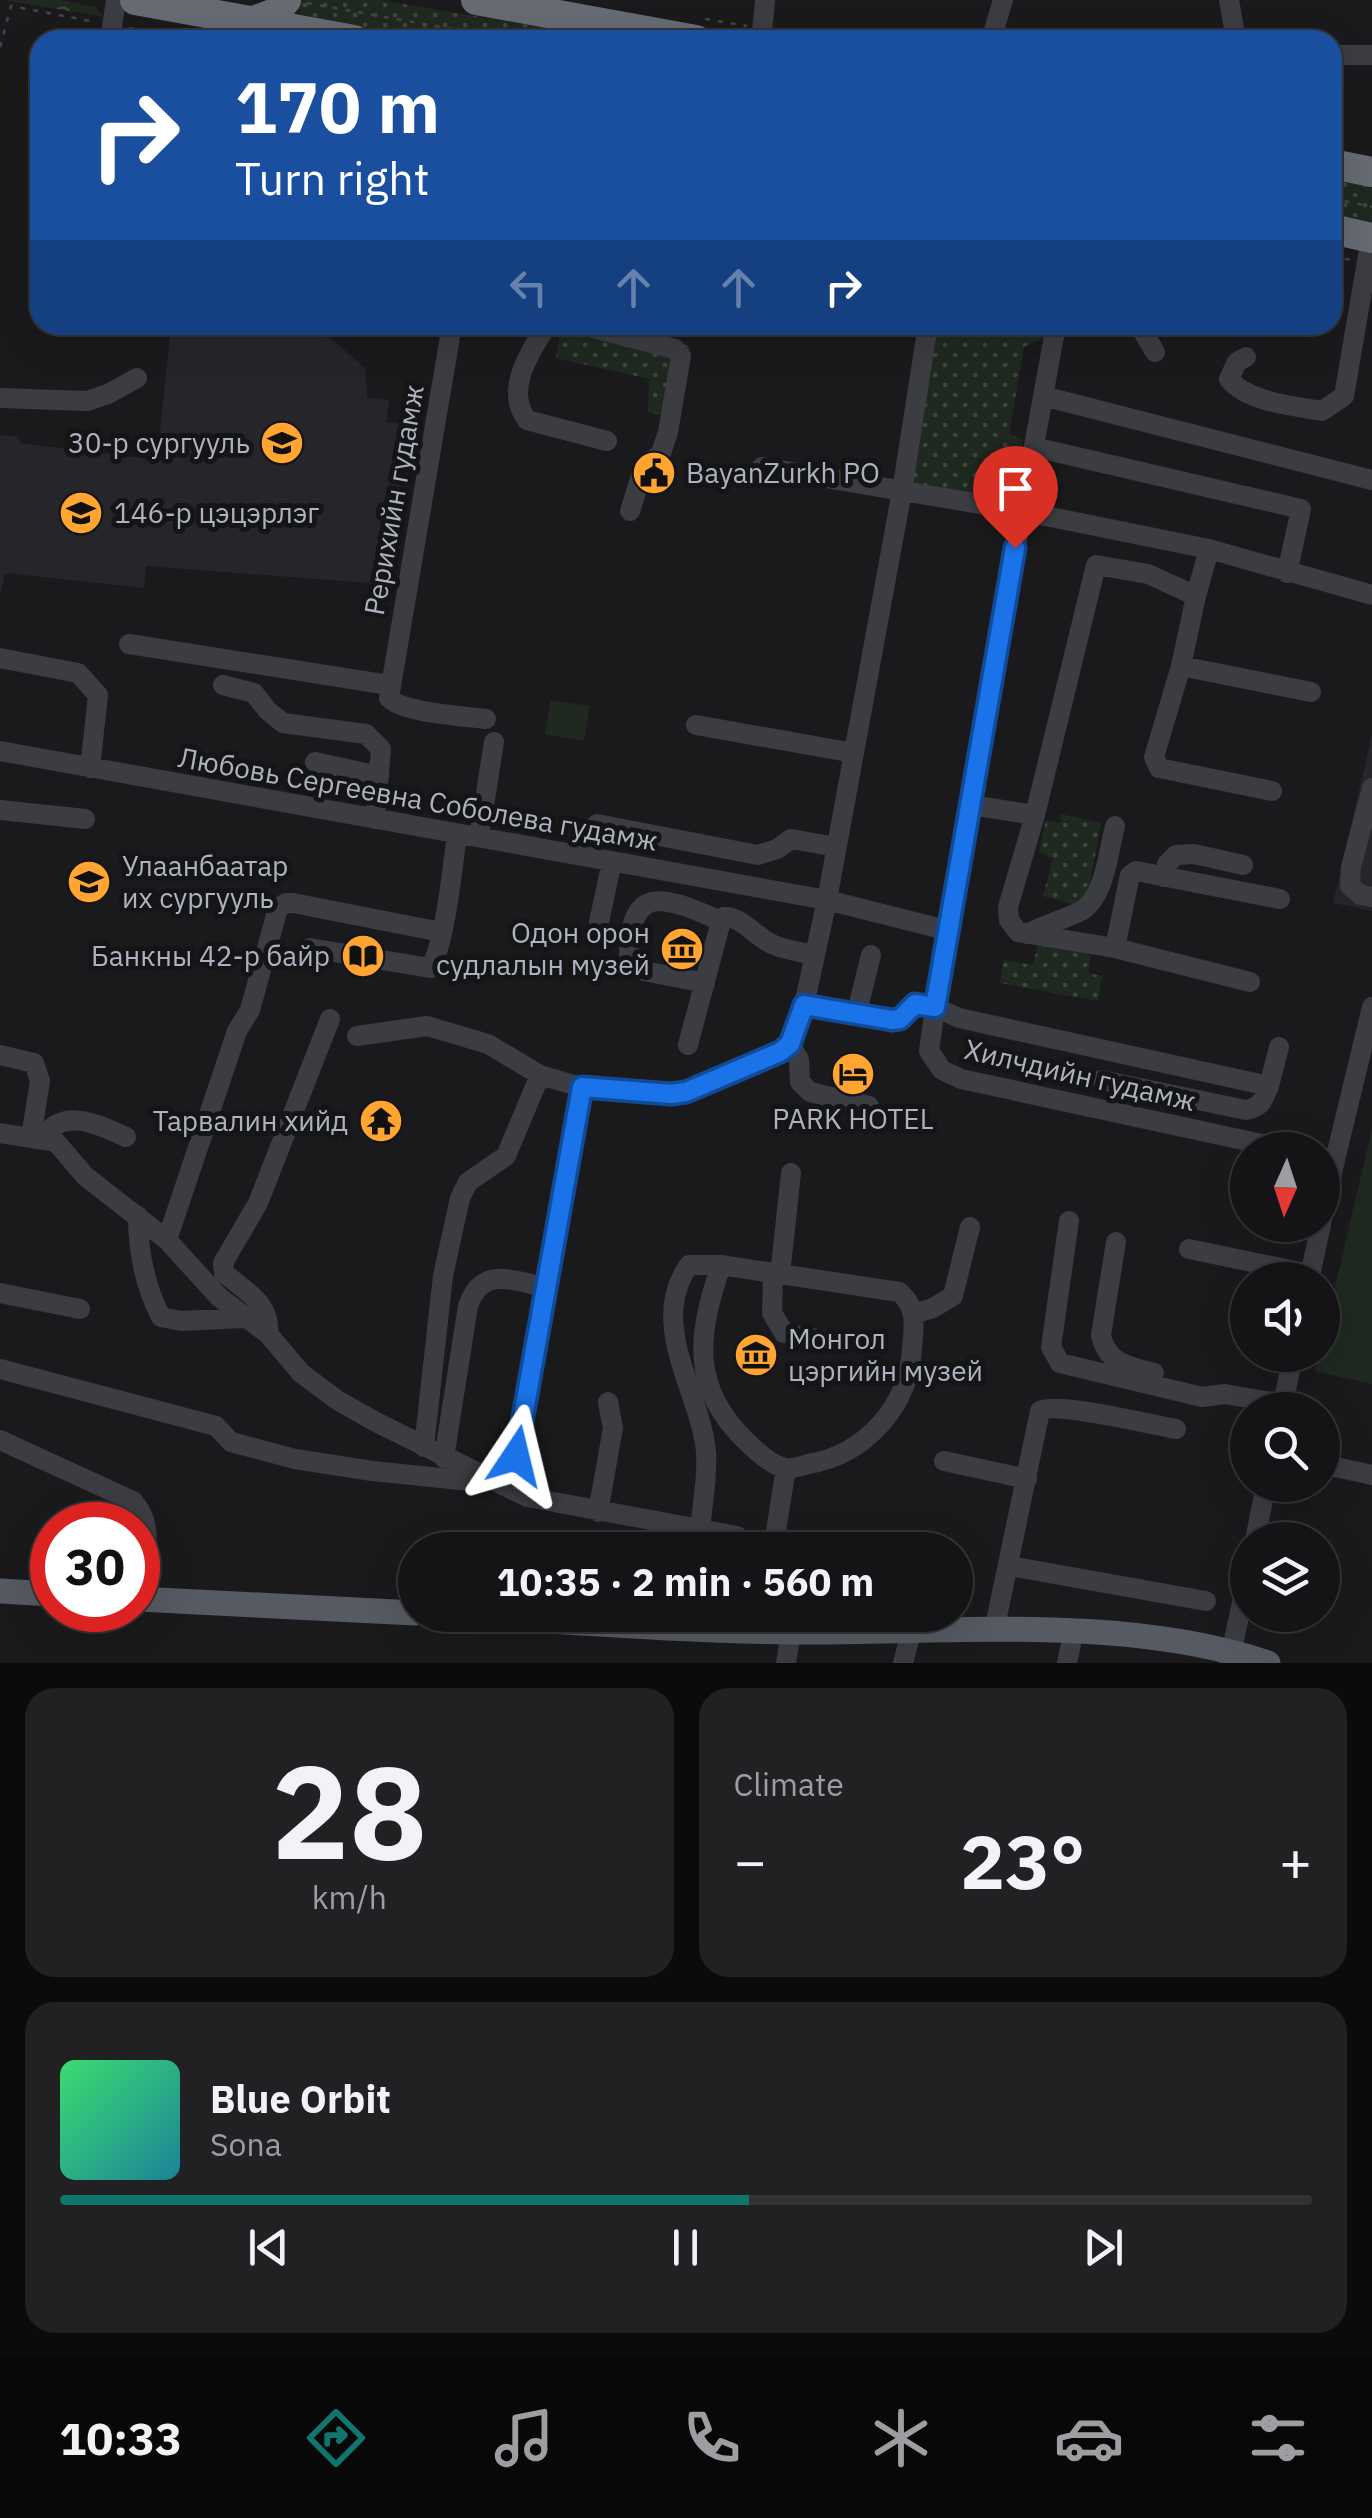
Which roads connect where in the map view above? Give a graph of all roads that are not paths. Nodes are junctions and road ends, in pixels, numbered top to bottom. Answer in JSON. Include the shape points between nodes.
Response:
{"nodes":[{"id":1,"x":116,"y":0,"type":"edge"},
{"id":2,"x":135,"y":0,"type":"edge"},
{"id":3,"x":286,"y":0,"type":"edge"},
{"id":4,"x":295,"y":0,"type":"edge"},
{"id":5,"x":476,"y":0,"type":"edge"},
{"id":6,"x":1003,"y":0,"type":"edge"},
{"id":7,"x":1228,"y":0,"type":"edge"},
{"id":8,"x":764,"y":1,"type":"edge"},
{"id":9,"x":521,"y":4,"type":"edge"},
{"id":10,"x":253,"y":21,"type":"junction"},
{"id":11,"x":701,"y":29,"type":"edge"},
{"id":12,"x":111,"y":30,"type":"edge"},
{"id":13,"x":297,"y":30,"type":"edge"},
{"id":14,"x":319,"y":30,"type":"edge"},
{"id":15,"x":761,"y":30,"type":"edge"},
{"id":16,"x":994,"y":30,"type":"edge"},
{"id":17,"x":1234,"y":30,"type":"edge"},
{"id":18,"x":1342,"y":55,"type":"edge"},
{"id":19,"x":1372,"y":55,"type":"edge"},
{"id":20,"x":1342,"y":166,"type":"edge"},
{"id":21,"x":1372,"y":172,"type":"edge"},
{"id":22,"x":1342,"y":232,"type":"edge"},
{"id":23,"x":1371,"y":238,"type":"edge"},
{"id":24,"x":450,"y":335,"type":"edge"},
{"id":25,"x":541,"y":335,"type":"edge"},
{"id":26,"x":619,"y":335,"type":"edge"},
{"id":27,"x":926,"y":335,"type":"edge"},
{"id":28,"x":1054,"y":335,"type":"edge"},
{"id":29,"x":1145,"y":335,"type":"edge"},
{"id":30,"x":1154,"y":352,"type":"dead end"},
{"id":31,"x":1246,"y":358,"type":"dead end"},
{"id":32,"x":137,"y":378,"type":"dead end"},
{"id":33,"x":1043,"y":396,"type":"junction"},
{"id":34,"x":0,"y":398,"type":"edge"},
{"id":35,"x":607,"y":440,"type":"dead end"},
{"id":36,"x":1034,"y":447,"type":"junction"},
{"id":37,"x":762,"y":468,"type":"dead end"},
{"id":38,"x":1372,"y":480,"type":"edge"},
{"id":39,"x":902,"y":491,"type":"junction"},
{"id":40,"x":630,"y":511,"type":"dead end"},
{"id":41,"x":1021,"y":511,"type":"junction"},
{"id":42,"x":1209,"y":549,"type":"junction"},
{"id":43,"x":1287,"y":573,"type":"junction"},
{"id":44,"x":1372,"y":595,"type":"edge"},
{"id":45,"x":1196,"y":596,"type":"junction"},
{"id":46,"x":128,"y":644,"type":"dead end"},
{"id":47,"x":0,"y":658,"type":"edge"},
{"id":48,"x":1180,"y":666,"type":"junction"},
{"id":49,"x":223,"y":684,"type":"dead end"},
{"id":50,"x":389,"y":685,"type":"junction"},
{"id":51,"x":1310,"y":692,"type":"dead end"},
{"id":52,"x":486,"y":719,"type":"dead end"},
{"id":53,"x":696,"y":725,"type":"dead end"},
{"id":54,"x":494,"y":742,"type":"dead end"},
{"id":55,"x":0,"y":752,"type":"edge"},
{"id":56,"x":854,"y":753,"type":"junction"},
{"id":57,"x":315,"y":762,"type":"dead end"},
{"id":58,"x":90,"y":768,"type":"junction"},
{"id":59,"x":379,"y":776,"type":"junction"},
{"id":60,"x":1372,"y":788,"type":"edge"},
{"id":61,"x":1272,"y":792,"type":"dead end"},
{"id":62,"x":971,"y":804,"type":"junction"},
{"id":63,"x":0,"y":810,"type":"edge"},
{"id":64,"x":1035,"y":815,"type":"junction"},
{"id":65,"x":85,"y":819,"type":"dead end"},
{"id":66,"x":375,"y":819,"type":"junction"},
{"id":67,"x":597,"y":824,"type":"dead end"},
{"id":68,"x":1115,"y":826,"type":"dead end"},
{"id":69,"x":468,"y":836,"type":"junction"},
{"id":70,"x":836,"y":847,"type":"junction"},
{"id":71,"x":612,"y":861,"type":"junction"},
{"id":72,"x":1243,"y":865,"type":"dead end"},
{"id":73,"x":1164,"y":876,"type":"junction"},
{"id":74,"x":1372,"y":896,"type":"edge"},
{"id":75,"x":1280,"y":899,"type":"dead end"},
{"id":76,"x":826,"y":900,"type":"junction"},
{"id":77,"x":720,"y":921,"type":"junction"},
{"id":78,"x":599,"y":922,"type":"dead end"},
{"id":79,"x":946,"y":930,"type":"junction"},
{"id":80,"x":441,"y":932,"type":"junction"},
{"id":81,"x":1027,"y":934,"type":"junction"},
{"id":82,"x":310,"y":948,"type":"dead end"},
{"id":83,"x":1115,"y":948,"type":"junction"},
{"id":84,"x":814,"y":955,"type":"junction"},
{"id":85,"x":870,"y":955,"type":"dead end"},
{"id":86,"x":1250,"y":982,"type":"dead end"},
{"id":87,"x":705,"y":983,"type":"junction"},
{"id":88,"x":804,"y":1005,"type":"junction"},
{"id":89,"x":935,"y":1007,"type":"junction"},
{"id":90,"x":1372,"y":1007,"type":"edge"},
{"id":91,"x":856,"y":1016,"type":"junction"},
{"id":92,"x":330,"y":1019,"type":"dead end"},
{"id":93,"x":357,"y":1036,"type":"dead end"},
{"id":94,"x":790,"y":1044,"type":"junction"},
{"id":95,"x":688,"y":1045,"type":"dead end"},
{"id":96,"x":1278,"y":1047,"type":"dead end"},
{"id":97,"x":0,"y":1055,"type":"edge"},
{"id":98,"x":540,"y":1075,"type":"junction"},
{"id":99,"x":1101,"y":1080,"type":"dead end"},
{"id":100,"x":1268,"y":1086,"type":"junction"},
{"id":101,"x":582,"y":1087,"type":"junction"},
{"id":102,"x":868,"y":1106,"type":"dead end"},
{"id":103,"x":1337,"y":1132,"type":"edge"},
{"id":104,"x":0,"y":1133,"type":"edge"},
{"id":105,"x":126,"y":1137,"type":"dead end"},
{"id":106,"x":1230,"y":1137,"type":"edge"},
{"id":107,"x":37,"y":1138,"type":"junction"},
{"id":108,"x":791,"y":1173,"type":"dead end"},
{"id":109,"x":138,"y":1216,"type":"junction"},
{"id":110,"x":1069,"y":1221,"type":"dead end"},
{"id":111,"x":970,"y":1226,"type":"dead end"},
{"id":112,"x":167,"y":1240,"type":"junction"},
{"id":113,"x":1116,"y":1242,"type":"dead end"},
{"id":114,"x":1189,"y":1250,"type":"dead end"},
{"id":115,"x":1243,"y":1262,"type":"edge"},
{"id":116,"x":721,"y":1265,"type":"junction"},
{"id":117,"x":776,"y":1274,"type":"junction"},
{"id":118,"x":546,"y":1287,"type":"junction"},
{"id":119,"x":0,"y":1293,"type":"edge"},
{"id":120,"x":80,"y":1309,"type":"dead end"},
{"id":121,"x":914,"y":1314,"type":"junction"},
{"id":122,"x":244,"y":1318,"type":"junction"},
{"id":123,"x":268,"y":1334,"type":"junction"},
{"id":124,"x":835,"y":1342,"type":"dead end"},
{"id":125,"x":0,"y":1368,"type":"edge"},
{"id":126,"x":1230,"y":1395,"type":"edge"},
{"id":127,"x":1213,"y":1397,"type":"junction"},
{"id":128,"x":608,"y":1402,"type":"dead end"},
{"id":129,"x":1176,"y":1430,"type":"dead end"},
{"id":130,"x":0,"y":1440,"type":"edge"},
{"id":131,"x":424,"y":1447,"type":"junction"},
{"id":132,"x":444,"y":1458,"type":"junction"},
{"id":133,"x":944,"y":1461,"type":"dead end"},
{"id":134,"x":786,"y":1468,"type":"junction"},
{"id":135,"x":1340,"y":1468,"type":"edge"},
{"id":136,"x":1372,"y":1475,"type":"edge"},
{"id":137,"x":1026,"y":1479,"type":"junction"},
{"id":138,"x":503,"y":1486,"type":"junction"},
{"id":139,"x":133,"y":1502,"type":"edge"},
{"id":140,"x":598,"y":1512,"type":"junction"},
{"id":141,"x":700,"y":1530,"type":"junction"},
{"id":142,"x":712,"y":1532,"type":"edge"},
{"id":143,"x":776,"y":1532,"type":"edge"},
{"id":144,"x":1010,"y":1566,"type":"junction"},
{"id":145,"x":0,"y":1591,"type":"edge"},
{"id":146,"x":30,"y":1593,"type":"edge"},
{"id":147,"x":160,"y":1600,"type":"edge"},
{"id":148,"x":1206,"y":1601,"type":"dead end"},
{"id":149,"x":398,"y":1613,"type":"edge"},
{"id":150,"x":1074,"y":1630,"type":"junction"},
{"id":151,"x":776,"y":1632,"type":"edge"},
{"id":152,"x":912,"y":1632,"type":"edge"},
{"id":153,"x":973,"y":1632,"type":"edge"},
{"id":154,"x":994,"y":1632,"type":"junction"},
{"id":155,"x":1235,"y":1632,"type":"edge"},
{"id":156,"x":1230,"y":1657,"type":"edge"},
{"id":157,"x":786,"y":1663,"type":"edge"},
{"id":158,"x":903,"y":1663,"type":"edge"},
{"id":159,"x":1067,"y":1663,"type":"edge"},
{"id":160,"x":1268,"y":1663,"type":"edge"}],
"edges":[{"from":1,"to":12,"type":"street"},
{"from":2,"to":10,"type":"highway"},
{"from":3,"to":10,"type":"highway","via":[[274,14]]},
{"from":4,"to":14,"type":"highway","via":[[296,20]]},
{"from":5,"to":9,"type":"highway"},
{"from":6,"to":16,"type":"street"},
{"from":7,"to":17,"type":"street"},
{"from":8,"to":15,"type":"street"},
{"from":9,"to":11,"type":"highway"},
{"from":10,"to":13,"type":"highway"},
{"from":18,"to":19,"type":"street"},
{"from":20,"to":21,"type":"highway"},
{"from":22,"to":23,"type":"highway"},
{"from":23,"to":31,"type":"street","via":[[1344,396],[1322,411],[1237,389],[1230,379]]},
{"from":24,"to":50,"type":"street","name":"Рерихийн гудамж"},
{"from":25,"to":35,"type":"street","via":[[524,365],[520,410],[527,420]]},
{"from":26,"to":40,"type":"street","via":[[681,356],[668,432],[661,453],[643,470]]},
{"from":27,"to":39,"type":"street"},
{"from":28,"to":33,"type":"street","name":"Хилчдийн гудамж"},
{"from":29,"to":30,"type":"street"},
{"from":32,"to":34,"type":"street","via":[[87,401]]},
{"from":33,"to":36,"type":"street","name":"Хилчдийн гудамж"},
{"from":33,"to":38,"type":"street"},
{"from":36,"to":41,"type":"street","name":"Хилчдийн гудамж"},
{"from":36,"to":43,"type":"street","via":[[1301,509]]},
{"from":37,"to":39,"type":"street"},
{"from":39,"to":41,"type":"street"},
{"from":39,"to":56,"type":"street"},
{"from":41,"to":42,"type":"street"},
{"from":41,"to":62,"type":"street","name":"Хилчдийн гудамж"},
{"from":42,"to":43,"type":"street"},
{"from":42,"to":45,"type":"street"},
{"from":43,"to":44,"type":"street"},
{"from":45,"to":48,"type":"street"},
{"from":45,"to":64,"type":"street","via":[[1148,574],[1096,565]]},
{"from":46,"to":50,"type":"street"},
{"from":47,"to":58,"type":"street","via":[[78,672],[98,696]]},
{"from":48,"to":51,"type":"street"},
{"from":48,"to":61,"type":"street","via":[[1154,758],[1159,768]]},
{"from":49,"to":59,"type":"street","via":[[254,694],[283,722],[366,734],[381,748]]},
{"from":50,"to":52,"type":"street","via":[[395,704]]},
{"from":53,"to":56,"type":"street"},
{"from":54,"to":69,"type":"street"},
{"from":55,"to":58,"type":"street","name":"Любовь Сергеевна Соболева гудамж"},
{"from":56,"to":70,"type":"street"},
{"from":57,"to":59,"type":"street"},
{"from":58,"to":66,"type":"street","name":"Любовь Сергеевна Соболева гудамж"},
{"from":59,"to":66,"type":"street"},
{"from":60,"to":74,"type":"street","via":[[1350,886]]},
{"from":62,"to":64,"type":"street"},
{"from":62,"to":79,"type":"street","name":"Хилчдийн гудамж"},
{"from":63,"to":65,"type":"street"},
{"from":64,"to":81,"type":"street","via":[[1008,907],[1009,920]]},
{"from":66,"to":69,"type":"street","name":"Любовь Сергеевна Соболева гудамж"},
{"from":67,"to":70,"type":"street","via":[[758,855],[791,838]]},
{"from":68,"to":81,"type":"street","via":[[1095,900]]},
{"from":69,"to":71,"type":"street","name":"Любовь Сергеевна Соболева гудамж"},
{"from":69,"to":80,"type":"street"},
{"from":70,"to":76,"type":"street"},
{"from":71,"to":76,"type":"street","name":"Любовь Сергеевна Соболева гудамж"},
{"from":71,"to":78,"type":"street"},
{"from":72,"to":73,"type":"street","via":[[1176,855]]},
{"from":73,"to":75,"type":"street"},
{"from":73,"to":83,"type":"street","via":[[1130,875]]},
{"from":76,"to":79,"type":"street","name":"Любовь Сергеевна Соболева гудамж"},
{"from":76,"to":84,"type":"street"},
{"from":77,"to":84,"type":"street","via":[[731,916],[774,945]]},
{"from":77,"to":87,"type":"street"},
{"from":77,"to":87,"type":"street","via":[[656,900],[632,920],[629,962],[638,970]]},
{"from":79,"to":89,"type":"street","name":"Хилчдийн гудамж"},
{"from":80,"to":82,"type":"street","via":[[434,963],[424,969]]},
{"from":80,"to":112,"type":"street","via":[[293,903],[278,908],[250,1010],[233,1042]]},
{"from":81,"to":83,"type":"street"},
{"from":83,"to":86,"type":"street"},
{"from":84,"to":88,"type":"street"},
{"from":85,"to":91,"type":"street"},
{"from":87,"to":95,"type":"street"},
{"from":88,"to":91,"type":"street"},
{"from":88,"to":94,"type":"street"},
{"from":89,"to":91,"type":"street","via":[[915,1004],[892,1020]]},
{"from":89,"to":100,"type":"street","via":[[959,1018]]},
{"from":89,"to":106,"type":"street","name":"Хилчдийн гудамж","via":[[929,1052],[961,1080]]},
{"from":90,"to":103,"type":"street"},
{"from":92,"to":123,"type":"street","via":[[258,1204],[224,1263],[224,1274],[264,1306]]},
{"from":93,"to":98,"type":"street","via":[[428,1026],[488,1044]]},
{"from":94,"to":101,"type":"street","via":[[686,1092]]},
{"from":94,"to":102,"type":"street","via":[[800,1082],[810,1092]]},
{"from":96,"to":100,"type":"street"},
{"from":97,"to":107,"type":"street","via":[[34,1063],[40,1081]]},
{"from":98,"to":101,"type":"street"},
{"from":98,"to":131,"type":"street","via":[[506,1156],[468,1182],[460,1198],[443,1276]]},
{"from":99,"to":100,"type":"street","via":[[1246,1110],[1257,1108]]},
{"from":101,"to":118,"type":"street"},
{"from":104,"to":107,"type":"street"},
{"from":105,"to":107,"type":"street","via":[[88,1120],[64,1121]]},
{"from":107,"to":109,"type":"street","via":[[56,1142],[86,1176]]},
{"from":108,"to":117,"type":"street"},
{"from":109,"to":112,"type":"street"},
{"from":109,"to":122,"type":"street","via":[[138,1247],[161,1316]]},
{"from":110,"to":127,"type":"street","via":[[1052,1332],[1055,1359]]},
{"from":111,"to":121,"type":"street","via":[[953,1296]]},
{"from":112,"to":122,"type":"street"},
{"from":113,"to":127,"type":"street","via":[[1104,1350],[1121,1364],[1204,1384]]},
{"from":114,"to":115,"type":"street"},
{"from":116,"to":117,"type":"street"},
{"from":116,"to":134,"type":"street","via":[[701,1354],[714,1402],[758,1452]]},
{"from":116,"to":141,"type":"street","via":[[690,1265],[679,1280],[674,1330],[706,1451]]},
{"from":117,"to":121,"type":"street","via":[[899,1292]]},
{"from":117,"to":124,"type":"street","via":[[772,1312],[784,1333]]},
{"from":118,"to":132,"type":"street","via":[[499,1279],[474,1289]]},
{"from":118,"to":138,"type":"street"},
{"from":119,"to":120,"type":"street"},
{"from":121,"to":134,"type":"street","via":[[912,1360],[899,1402],[868,1439],[827,1461]]},
{"from":122,"to":123,"type":"street"},
{"from":123,"to":131,"type":"street","via":[[301,1374]]},
{"from":125,"to":138,"type":"street","via":[[216,1426],[234,1443],[295,1458]]},
{"from":126,"to":127,"type":"street"},
{"from":128,"to":140,"type":"street","via":[[613,1428]]},
{"from":129,"to":137,"type":"street","via":[[1048,1406],[1040,1411]]},
{"from":130,"to":139,"type":"street"},
{"from":131,"to":132,"type":"street"},
{"from":132,"to":138,"type":"street"},
{"from":133,"to":137,"type":"street"},
{"from":134,"to":143,"type":"street"},
{"from":135,"to":136,"type":"street"},
{"from":137,"to":144,"type":"street"},
{"from":138,"to":140,"type":"street"},
{"from":140,"to":141,"type":"street"},
{"from":141,"to":142,"type":"street"},
{"from":144,"to":148,"type":"street"},
{"from":144,"to":154,"type":"street"},
{"from":145,"to":146,"type":"main road"},
{"from":147,"to":149,"type":"main road"},
{"from":150,"to":154,"type":"main road"},
{"from":150,"to":156,"type":"main road"},
{"from":150,"to":159,"type":"street"},
{"from":151,"to":157,"type":"street"},
{"from":152,"to":158,"type":"street"},
{"from":153,"to":154,"type":"main road"},
{"from":155,"to":156,"type":"street"},
{"from":156,"to":160,"type":"main road"}]}
